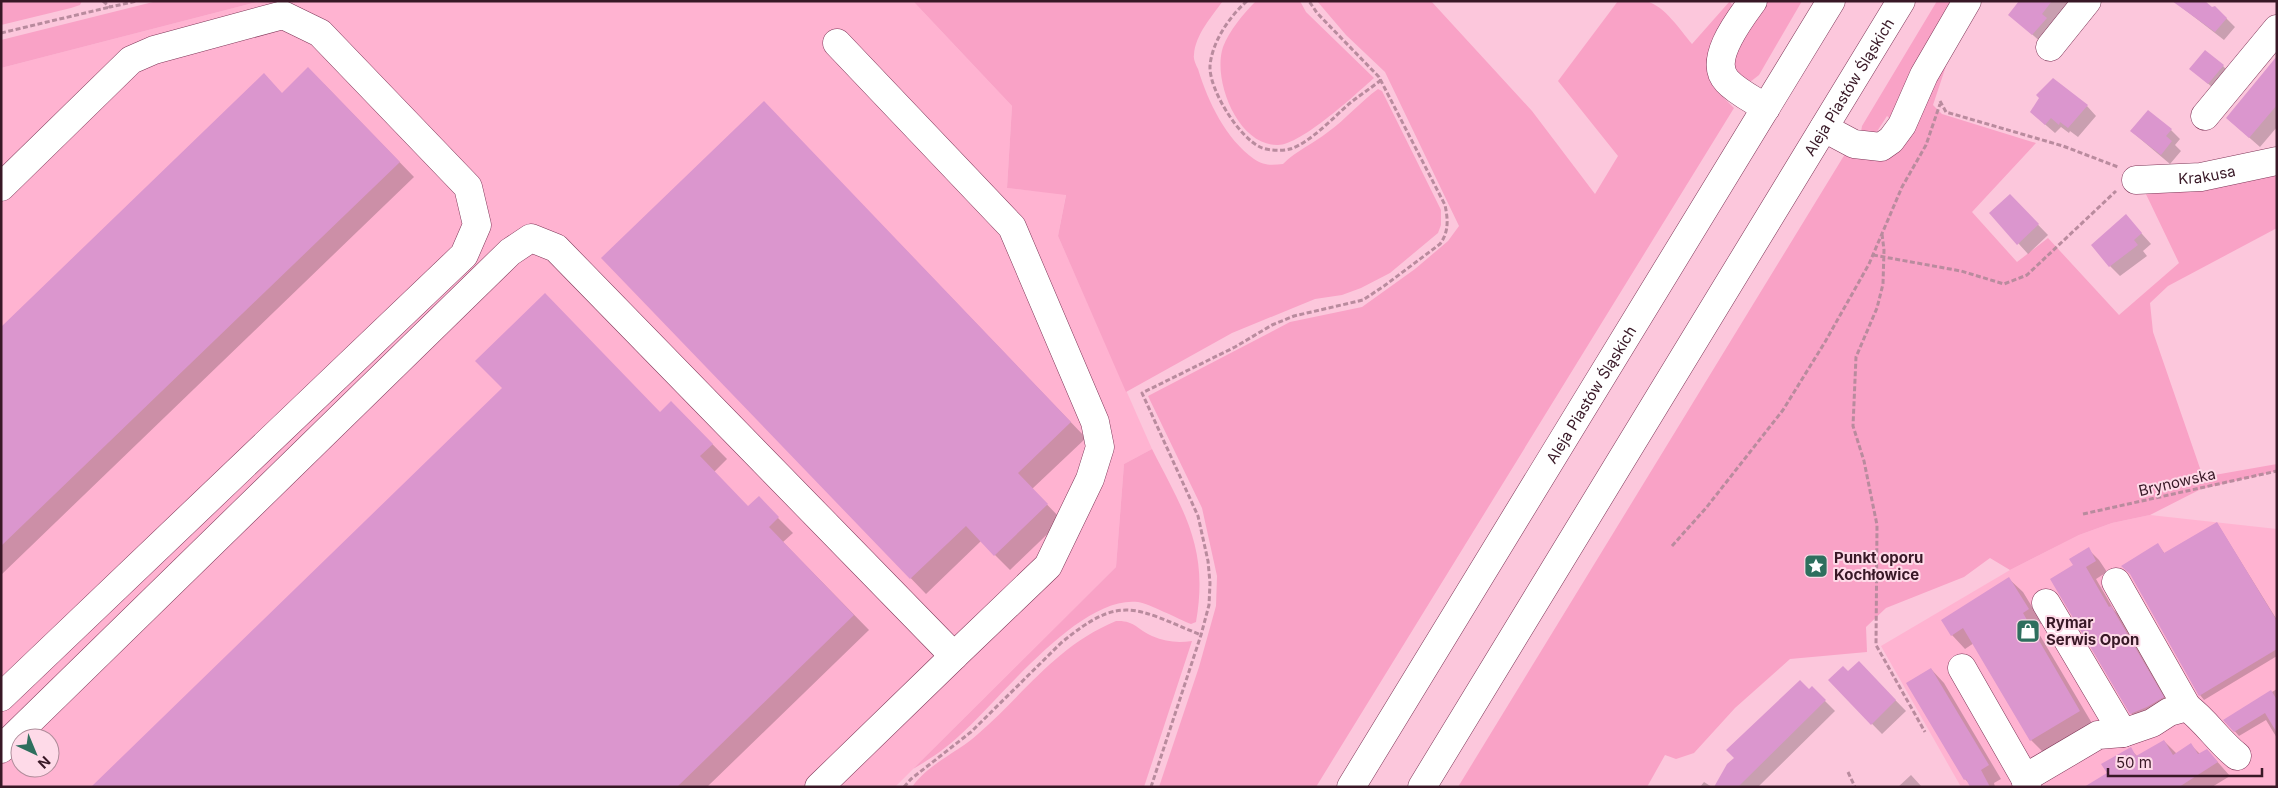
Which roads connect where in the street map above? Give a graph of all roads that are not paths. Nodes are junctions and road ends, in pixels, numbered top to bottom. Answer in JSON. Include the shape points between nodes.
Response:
{"nodes":[{"id":1,"x":1753,"y":1,"type":"edge"},
{"id":2,"x":1831,"y":1,"type":"edge"},
{"id":3,"x":1901,"y":1,"type":"edge"},
{"id":4,"x":1967,"y":1,"type":"edge"},
{"id":5,"x":2087,"y":1,"type":"edge"},
{"id":6,"x":2277,"y":29,"type":"edge"},
{"id":7,"x":837,"y":43,"type":"dead end"},
{"id":8,"x":2050,"y":47,"type":"dead end"},
{"id":9,"x":1766,"y":108,"type":"junction"},
{"id":10,"x":2205,"y":116,"type":"dead end"},
{"id":11,"x":1824,"y":128,"type":"junction"},
{"id":12,"x":2277,"y":160,"type":"edge"},
{"id":13,"x":2136,"y":180,"type":"road end"},
{"id":14,"x":1,"y":187,"type":"edge"},
{"id":15,"x":2116,"y":582,"type":"dead end"},
{"id":16,"x":2046,"y":603,"type":"dead end"},
{"id":17,"x":954,"y":656,"type":"junction"},
{"id":18,"x":1962,"y":668,"type":"dead end"},
{"id":19,"x":1,"y":697,"type":"edge"},
{"id":20,"x":2187,"y":706,"type":"junction"},
{"id":21,"x":2123,"y":733,"type":"junction"},
{"id":22,"x":1,"y":749,"type":"edge"},
{"id":23,"x":2237,"y":756,"type":"dead end"},
{"id":24,"x":2026,"y":783,"type":"edge"},
{"id":25,"x":819,"y":787,"type":"edge"},
{"id":26,"x":1351,"y":787,"type":"edge"},
{"id":27,"x":1422,"y":787,"type":"edge"}],
"edges":[{"from":1,"to":9,"type":"main road","via":[[1735,27],[1721,57],[1721,70],[1726,80]]},
{"from":2,"to":9,"type":"main road","name":"Aleja Piastów Śląskich"},
{"from":3,"to":11,"type":"main road","name":"Aleja Piastów Śląskich"},
{"from":4,"to":11,"type":"main road","via":[[1891,140],[1881,146],[1854,144]]},
{"from":5,"to":8,"type":"main road"},
{"from":6,"to":10,"type":"main road"},
{"from":7,"to":17,"type":"main road","via":[[1012,227],[1095,422],[1100,447],[1090,479],[1048,566]]},
{"from":9,"to":26,"type":"main road","name":"Aleja Piastów Śląskich"},
{"from":11,"to":27,"type":"main road","name":"Aleja Piastów Śląskich"},
{"from":12,"to":13,"type":"main road","name":"Krakusa","via":[[2201,177]]},
{"from":14,"to":19,"type":"main road","via":[[132,60],[154,50],[283,15],[320,33],[468,187],[476,225],[464,255]]},
{"from":15,"to":20,"type":"main road"},
{"from":16,"to":21,"type":"main road"},
{"from":17,"to":22,"type":"main road","via":[[556,248],[531,238],[503,259]]},
{"from":17,"to":25,"type":"main road"},
{"from":18,"to":24,"type":"main road"},
{"from":20,"to":21,"type":"main road"},
{"from":20,"to":23,"type":"main road"},
{"from":21,"to":24,"type":"main road","via":[[2098,734]]}]}
